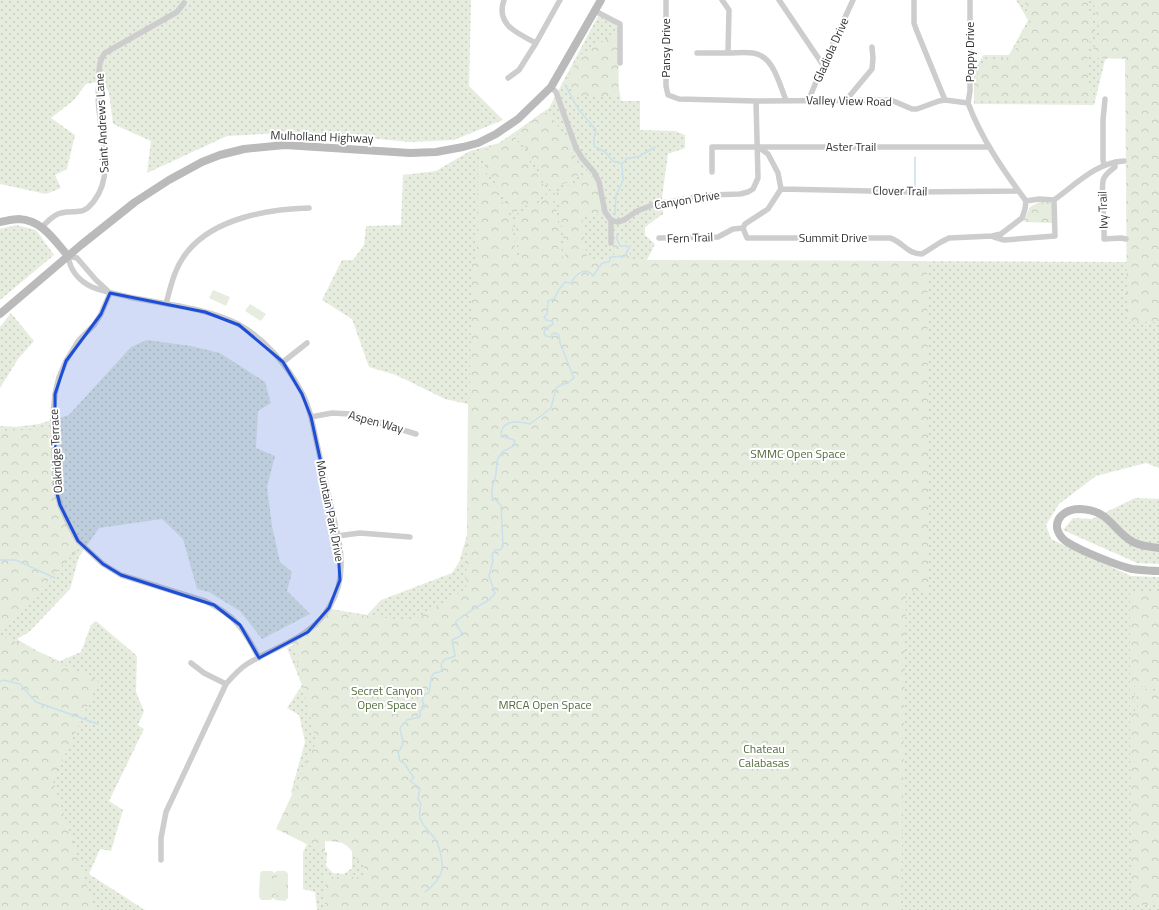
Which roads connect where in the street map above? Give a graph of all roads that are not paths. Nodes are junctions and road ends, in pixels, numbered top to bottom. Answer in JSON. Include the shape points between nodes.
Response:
{"nodes":[{"id":1,"x":504,"y":0,"type":"edge"},
{"id":2,"x":560,"y":0,"type":"edge"},
{"id":3,"x":601,"y":0,"type":"edge"},
{"id":4,"x":666,"y":0,"type":"edge"},
{"id":5,"x":722,"y":0,"type":"edge"},
{"id":6,"x":779,"y":0,"type":"edge"},
{"id":7,"x":853,"y":0,"type":"edge"},
{"id":8,"x":914,"y":0,"type":"edge"},
{"id":9,"x":970,"y":0,"type":"edge"},
{"id":10,"x":184,"y":3,"type":"dead end"},
{"id":11,"x":595,"y":10,"type":"junction"},
{"id":12,"x":536,"y":43,"type":"junction"},
{"id":13,"x":872,"y":47,"type":"dead end"},
{"id":14,"x":697,"y":53,"type":"dead end"},
{"id":15,"x":728,"y":53,"type":"junction"},
{"id":16,"x":620,"y":62,"type":"dead end"},
{"id":17,"x":823,"y":65,"type":"junction"},
{"id":18,"x":508,"y":78,"type":"dead end"},
{"id":19,"x":551,"y":87,"type":"junction"},
{"id":20,"x":668,"y":95,"type":"joint"},
{"id":21,"x":847,"y":99,"type":"junction"},
{"id":22,"x":1106,"y":99,"type":"dead end"},
{"id":23,"x":786,"y":100,"type":"junction"},
{"id":24,"x":809,"y":100,"type":"junction"},
{"id":25,"x":945,"y":100,"type":"junction"},
{"id":26,"x":756,"y":101,"type":"junction"},
{"id":27,"x":968,"y":103,"type":"junction"},
{"id":28,"x":757,"y":146,"type":"junction"},
{"id":29,"x":989,"y":147,"type":"junction"},
{"id":30,"x":1124,"y":161,"type":"dead end"},
{"id":31,"x":1115,"y":162,"type":"junction"},
{"id":32,"x":1104,"y":165,"type":"junction"},
{"id":33,"x":712,"y":172,"type":"dead end"},
{"id":34,"x":781,"y":189,"type":"junction"},
{"id":35,"x":1018,"y":191,"type":"junction"},
{"id":36,"x":1054,"y":200,"type":"junction"},
{"id":37,"x":1026,"y":201,"type":"junction"},
{"id":38,"x":309,"y":208,"type":"dead end"},
{"id":39,"x":611,"y":220,"type":"junction"},
{"id":40,"x":0,"y":222,"type":"edge"},
{"id":41,"x":42,"y":227,"type":"junction"},
{"id":42,"x":743,"y":228,"type":"junction"},
{"id":43,"x":992,"y":236,"type":"junction"},
{"id":44,"x":659,"y":238,"type":"dead end"},
{"id":45,"x":1126,"y":239,"type":"dead end"},
{"id":46,"x":612,"y":243,"type":"dead end"},
{"id":47,"x":68,"y":256,"type":"junction"},
{"id":48,"x":90,"y":273,"type":"junction"},
{"id":49,"x":81,"y":280,"type":"junction"},
{"id":50,"x":110,"y":293,"type":"junction"},
{"id":51,"x":166,"y":304,"type":"junction"},
{"id":52,"x":0,"y":314,"type":"edge"},
{"id":53,"x":307,"y":343,"type":"dead end"},
{"id":54,"x":283,"y":362,"type":"junction"},
{"id":55,"x":311,"y":417,"type":"junction"},
{"id":56,"x":416,"y":434,"type":"dead end"},
{"id":57,"x":337,"y":536,"type":"junction"},
{"id":58,"x":410,"y":537,"type":"dead end"},
{"id":59,"x":1159,"y":548,"type":"edge"},
{"id":60,"x":1159,"y":571,"type":"edge"},
{"id":61,"x":258,"y":658,"type":"junction"},
{"id":62,"x":191,"y":663,"type":"dead end"},
{"id":63,"x":226,"y":684,"type":"junction"},
{"id":64,"x":161,"y":860,"type":"dead end"}],
"edges":[{"from":1,"to":12,"type":"street","via":[[502,10],[507,24],[514,31]]},
{"from":2,"to":12,"type":"street"},
{"from":3,"to":11,"type":"main road","name":"Mulholland Highway"},
{"from":4,"to":20,"type":"street","name":"Pansy Drive"},
{"from":5,"to":15,"type":"street","via":[[729,10]]},
{"from":6,"to":17,"type":"street"},
{"from":7,"to":17,"type":"street","name":"Gladiola Drive"},
{"from":8,"to":25,"type":"street","via":[[914,23]]},
{"from":9,"to":27,"type":"street","name":"Poppy Drive"},
{"from":10,"to":41,"type":"street","name":"Saint Andrews Lane","via":[[177,12],[105,53],[101,58],[98,107],[106,173],[104,184],[85,210],[60,213]]},
{"from":11,"to":16,"type":"street","via":[[620,24]]},
{"from":11,"to":19,"type":"main road","name":"Mulholland Highway"},
{"from":12,"to":18,"type":"street","via":[[519,70]]},
{"from":13,"to":21,"type":"street","via":[[872,69]]},
{"from":14,"to":15,"type":"street"},
{"from":15,"to":23,"type":"street","via":[[753,53],[763,57],[772,65]]},
{"from":17,"to":24,"type":"street","name":"Gladiola Drive"},
{"from":19,"to":39,"type":"street","via":[[556,92],[579,153],[599,182],[605,212]]},
{"from":19,"to":47,"type":"main road","name":"Mulholland Highway","via":[[512,124],[489,138],[463,147],[410,153],[285,145],[244,149],[220,155],[184,171],[147,194]]},
{"from":20,"to":26,"type":"street","name":"Valley View Road","via":[[679,99]]},
{"from":21,"to":24,"type":"street","name":"Valley View Road"},
{"from":21,"to":25,"type":"street","name":"Valley View Road","via":[[891,100],[912,109]]},
{"from":22,"to":32,"type":"street","via":[[1103,120]]},
{"from":23,"to":24,"type":"street","name":"Valley View Road"},
{"from":23,"to":26,"type":"street","name":"Valley View Road"},
{"from":25,"to":27,"type":"street","name":"Valley View Road"},
{"from":26,"to":28,"type":"street","name":"Canyon Drive"},
{"from":27,"to":29,"type":"street"},
{"from":28,"to":29,"type":"street","name":"Aster Trail"},
{"from":28,"to":33,"type":"street","name":"Aster Trail","via":[[712,147]]},
{"from":28,"to":34,"type":"street","via":[[768,154],[778,173]]},
{"from":28,"to":39,"type":"street","name":"Canyon Drive","via":[[758,178],[754,189],[740,194],[711,195],[655,204],[624,220]]},
{"from":29,"to":35,"type":"street"},
{"from":30,"to":31,"type":"street"},
{"from":31,"to":32,"type":"street"},
{"from":31,"to":45,"type":"street","name":"Ivy Trail","via":[[1115,167],[1103,179],[1104,239]]},
{"from":32,"to":36,"type":"street"},
{"from":34,"to":35,"type":"street","name":"Clover Trail"},
{"from":34,"to":42,"type":"street","via":[[768,209]]},
{"from":35,"to":37,"type":"street"},
{"from":36,"to":37,"type":"street"},
{"from":36,"to":43,"type":"street","via":[[1055,236],[1004,240]]},
{"from":37,"to":43,"type":"street","name":"Summit Drive","via":[[1022,218],[1001,234]]},
{"from":38,"to":51,"type":"street","via":[[251,215],[207,235],[188,251],[181,261]]},
{"from":39,"to":46,"type":"street"},
{"from":40,"to":41,"type":"main road","via":[[28,220]]},
{"from":41,"to":47,"type":"main road"},
{"from":42,"to":43,"type":"street","name":"Summit Drive","via":[[748,238],[890,238],[898,240],[917,254],[922,254],[949,238]]},
{"from":42,"to":44,"type":"street","name":"Fern Trail","via":[[733,229],[718,237]]},
{"from":47,"to":48,"type":"street","via":[[77,258]]},
{"from":47,"to":49,"type":"street","name":"Mountain Park Drive","via":[[69,265]]},
{"from":47,"to":52,"type":"main road","name":"Mulholland Highway"},
{"from":48,"to":49,"type":"street"},
{"from":48,"to":50,"type":"street"},
{"from":49,"to":50,"type":"street","name":"Mountain Park Drive"},
{"from":50,"to":51,"type":"street","name":"Mountain Park Drive"},
{"from":50,"to":61,"type":"street","name":"Oakridge Terrace","via":[[94,325],[79,340],[66,361],[55,394],[55,486],[68,525],[78,541],[103,564],[121,575],[205,601],[223,611],[240,625]]},
{"from":51,"to":54,"type":"street","name":"Mountain Park Drive","via":[[205,312],[239,325],[263,342]]},
{"from":53,"to":54,"type":"street"},
{"from":54,"to":55,"type":"street","name":"Mountain Park Drive","via":[[302,394]]},
{"from":55,"to":56,"type":"street","name":"Aspen Way","via":[[332,413],[351,414]]},
{"from":55,"to":57,"type":"street","name":"Mountain Park Drive"},
{"from":57,"to":58,"type":"street","via":[[360,533]]},
{"from":57,"to":61,"type":"street","name":"Mountain Park Drive","via":[[341,565],[340,580],[329,608],[308,632]]},
{"from":59,"to":60,"type":"main road","via":[[1142,546],[1132,541],[1107,518],[1089,510],[1069,511],[1058,520],[1059,534],[1066,542],[1130,568]]},
{"from":61,"to":63,"type":"street","name":"Mountain Park Drive","via":[[235,673]]},
{"from":62,"to":63,"type":"street"},
{"from":63,"to":64,"type":"street","name":"Mountain Park Drive","via":[[166,812],[161,838]]}]}
